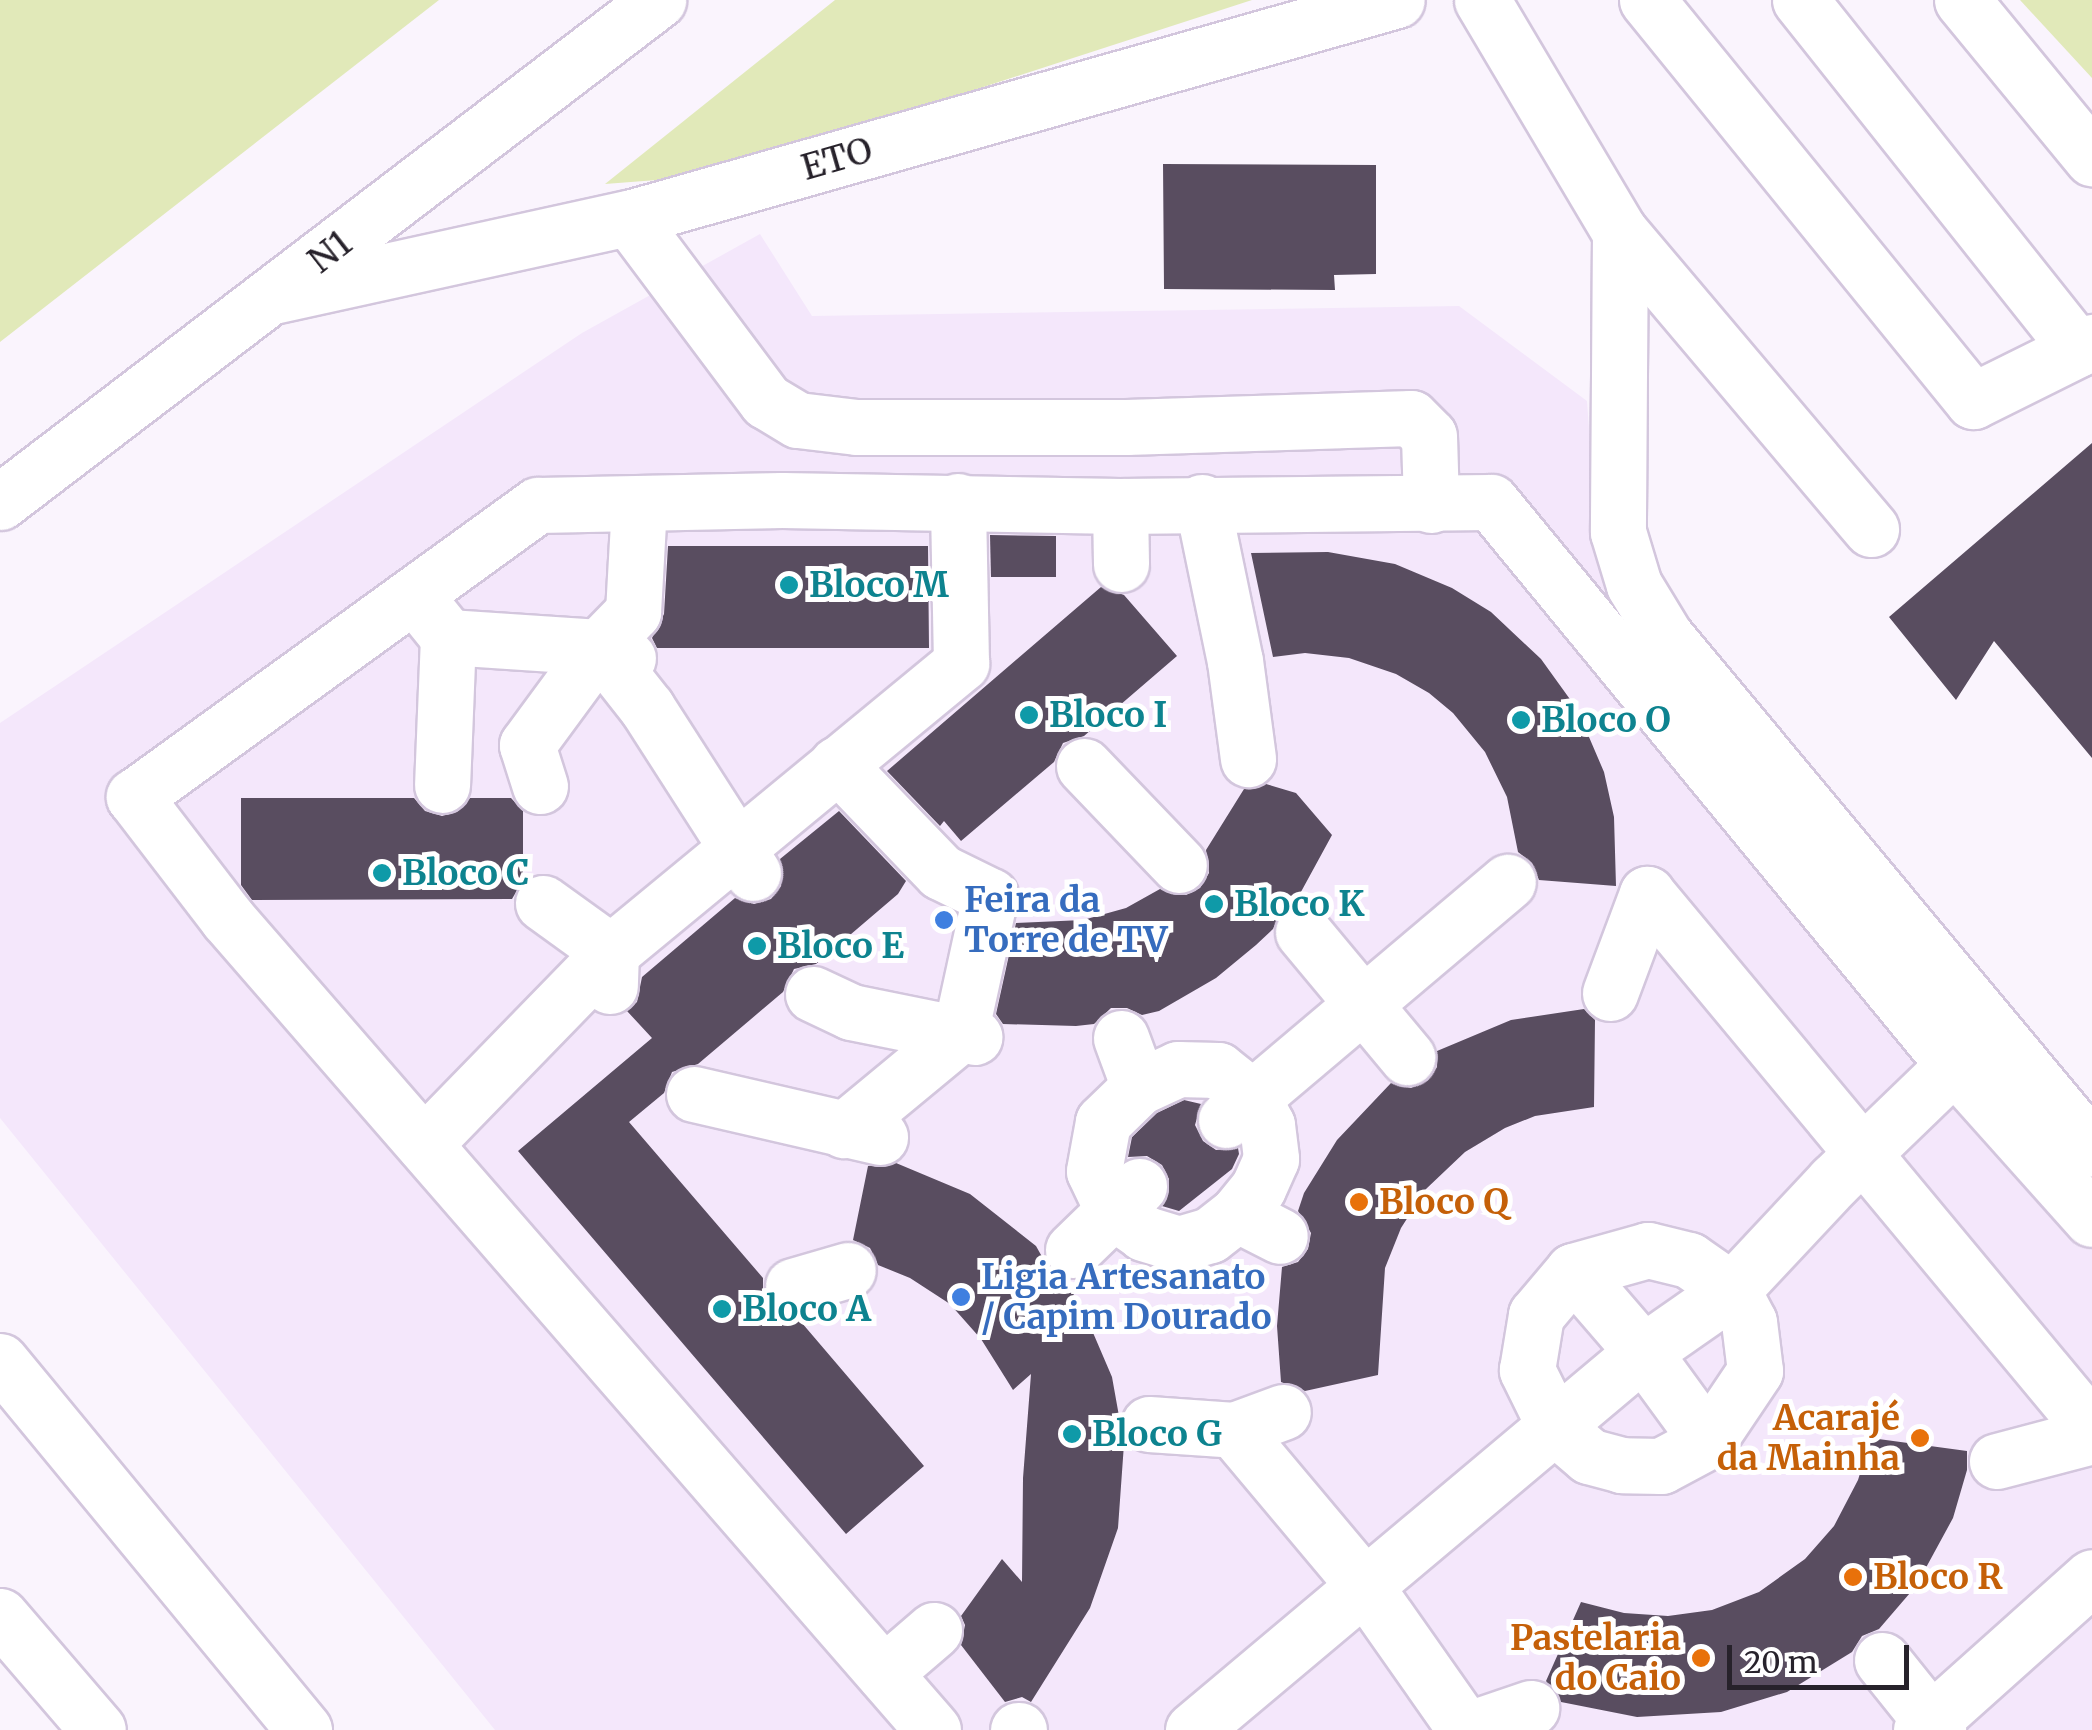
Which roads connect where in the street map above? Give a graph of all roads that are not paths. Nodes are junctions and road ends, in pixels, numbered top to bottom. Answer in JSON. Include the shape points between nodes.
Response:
{"nodes":[{"id":1,"x":658,"y":0,"type":"edge"},
{"id":2,"x":1397,"y":0,"type":"edge"},
{"id":3,"x":1482,"y":0,"type":"edge"},
{"id":4,"x":1648,"y":0,"type":"edge"},
{"id":5,"x":1800,"y":0,"type":"edge"},
{"id":6,"x":1962,"y":0,"type":"edge"},
{"id":7,"x":2092,"y":158,"type":"edge"},
{"id":8,"x":629,"y":218,"type":"junction"},
{"id":9,"x":1620,"y":232,"type":"junction"},
{"id":10,"x":273,"y":296,"type":"junction"},
{"id":11,"x":2085,"y":345,"type":"edge"},
{"id":12,"x":1126,"y":427,"type":"junction"},
{"id":13,"x":958,"y":501,"type":"junction"},
{"id":14,"x":0,"y":502,"type":"edge"},
{"id":15,"x":1202,"y":502,"type":"junction"},
{"id":16,"x":1125,"y":504,"type":"junction"},
{"id":17,"x":1431,"y":505,"type":"junction"},
{"id":18,"x":1871,"y":529,"type":"dead end"},
{"id":19,"x":640,"y":530,"type":"junction"},
{"id":20,"x":1121,"y":564,"type":"dead end"},
{"id":21,"x":432,"y":617,"type":"junction"},
{"id":22,"x":622,"y":656,"type":"junction"},
{"id":23,"x":1248,"y":760,"type":"dead end"},
{"id":24,"x":1084,"y":766,"type":"dead end"},
{"id":25,"x":854,"y":777,"type":"junction"},
{"id":26,"x":442,"y":784,"type":"dead end"},
{"id":27,"x":540,"y":786,"type":"dead end"},
{"id":28,"x":745,"y":860,"type":"junction"},
{"id":29,"x":1179,"y":864,"type":"dead end"},
{"id":30,"x":1508,"y":882,"type":"dead end"},
{"id":31,"x":543,"y":903,"type":"dead end"},
{"id":32,"x":1303,"y":932,"type":"dead end"},
{"id":33,"x":610,"y":973,"type":"junction"},
{"id":34,"x":1610,"y":992,"type":"dead end"},
{"id":35,"x":813,"y":994,"type":"dead end"},
{"id":36,"x":1363,"y":1004,"type":"junction"},
{"id":37,"x":1993,"y":1027,"type":"junction"},
{"id":38,"x":968,"y":1036,"type":"junction"},
{"id":39,"x":1407,"y":1057,"type":"dead end"},
{"id":40,"x":1956,"y":1066,"type":"junction"},
{"id":41,"x":694,"y":1094,"type":"dead end"},
{"id":42,"x":1239,"y":1109,"type":"junction"},
{"id":43,"x":424,"y":1144,"type":"junction"},
{"id":44,"x":2092,"y":1149,"type":"edge"},
{"id":45,"x":1865,"y":1153,"type":"junction"},
{"id":46,"x":1126,"y":1198,"type":"junction"},
{"id":47,"x":2092,"y":1218,"type":"edge"},
{"id":48,"x":1073,"y":1250,"type":"dead end"},
{"id":49,"x":848,"y":1270,"type":"dead end"},
{"id":50,"x":1572,"y":1270,"type":"junction"},
{"id":51,"x":793,"y":1286,"type":"dead end"},
{"id":52,"x":1732,"y":1290,"type":"junction"},
{"id":53,"x":1643,"y":1352,"type":"junction"},
{"id":54,"x":0,"y":1361,"type":"edge"},
{"id":55,"x":1149,"y":1424,"type":"dead end"},
{"id":56,"x":1555,"y":1428,"type":"junction"},
{"id":57,"x":2092,"y":1432,"type":"edge"},
{"id":58,"x":1708,"y":1441,"type":"junction"},
{"id":59,"x":1997,"y":1460,"type":"dead end"},
{"id":60,"x":2092,"y":1577,"type":"edge"},
{"id":61,"x":1364,"y":1585,"type":"junction"},
{"id":62,"x":0,"y":1616,"type":"edge"},
{"id":63,"x":934,"y":1630,"type":"dead end"},
{"id":64,"x":1882,"y":1660,"type":"dead end"},
{"id":65,"x":884,"y":1674,"type":"junction"},
{"id":66,"x":1531,"y":1708,"type":"dead end"},
{"id":67,"x":1930,"y":1728,"type":"edge"},
{"id":68,"x":98,"y":1730,"type":"edge"},
{"id":69,"x":304,"y":1730,"type":"edge"},
{"id":70,"x":933,"y":1730,"type":"edge"},
{"id":71,"x":1193,"y":1730,"type":"edge"},
{"id":72,"x":1466,"y":1730,"type":"edge"}],
"edges":[{"from":1,"to":10,"type":"main road","name":"N1"},
{"from":2,"to":8,"type":"main road","name":"ETO"},
{"from":3,"to":9,"type":"main road"},
{"from":4,"to":11,"type":"main road","via":[[1973,402]]},
{"from":5,"to":11,"type":"main road"},
{"from":6,"to":7,"type":"main road"},
{"from":8,"to":10,"type":"main road","name":"ETO"},
{"from":8,"to":12,"type":"main road","via":[[766,401],[798,420],[857,427]]},
{"from":9,"to":18,"type":"main road"},
{"from":9,"to":37,"type":"main road","via":[[1618,532],[1634,584],[1665,636]]},
{"from":10,"to":14,"type":"main road","name":"N1"},
{"from":12,"to":16,"type":"main road"},
{"from":12,"to":17,"type":"main road","via":[[1411,418],[1429,436]]},
{"from":13,"to":16,"type":"main road"},
{"from":13,"to":19,"type":"main road","via":[[781,483]]},
{"from":13,"to":25,"type":"main road","via":[[962,663]]},
{"from":15,"to":16,"type":"main road"},
{"from":15,"to":17,"type":"main road"},
{"from":15,"to":23,"type":"main road","via":[[1237,665]]},
{"from":16,"to":20,"type":"main road"},
{"from":17,"to":40,"type":"main road","via":[[1491,502]]},
{"from":19,"to":21,"type":"main road","via":[[538,505]]},
{"from":19,"to":22,"type":"main road"},
{"from":21,"to":22,"type":"main road"},
{"from":21,"to":26,"type":"main road"},
{"from":21,"to":43,"type":"main road","via":[[134,797]]},
{"from":22,"to":27,"type":"main road","via":[[527,745]]},
{"from":22,"to":28,"type":"main road","via":[[647,708]]},
{"from":24,"to":29,"type":"main road"},
{"from":25,"to":28,"type":"main road"},
{"from":25,"to":38,"type":"main road","via":[[950,881],[990,896]]},
{"from":28,"to":33,"type":"main road"},
{"from":30,"to":36,"type":"main road"},
{"from":31,"to":33,"type":"main road"},
{"from":32,"to":36,"type":"main road"},
{"from":33,"to":43,"type":"main road"},
{"from":34,"to":45,"type":"main road","via":[[1647,894]]},
{"from":35,"to":38,"type":"main road","via":[[851,1012]]},
{"from":36,"to":39,"type":"main road"},
{"from":36,"to":42,"type":"main road"},
{"from":37,"to":40,"type":"main road"},
{"from":37,"to":44,"type":"main road"},
{"from":38,"to":41,"type":"main road","via":[[862,1133]]},
{"from":40,"to":45,"type":"main road"},
{"from":40,"to":47,"type":"main road"},
{"from":42,"to":46,"type":"main road","via":[[1218,1070],[1130,1062],[1103,1122],[1094,1171]]},
{"from":42,"to":46,"type":"main road","via":[[1267,1125],[1272,1159],[1258,1188],[1259,1225],[1179,1244],[1144,1233]]},
{"from":43,"to":65,"type":"main road"},
{"from":45,"to":52,"type":"main road"},
{"from":45,"to":57,"type":"main road"},
{"from":46,"to":48,"type":"main road"},
{"from":49,"to":51,"type":"main road"},
{"from":50,"to":52,"type":"main road","via":[[1648,1250],[1689,1260]]},
{"from":50,"to":53,"type":"main road"},
{"from":50,"to":56,"type":"main road","via":[[1536,1315],[1527,1370]]},
{"from":52,"to":53,"type":"main road"},
{"from":52,"to":58,"type":"main road","via":[[1749,1322],[1755,1371]]},
{"from":53,"to":56,"type":"main road"},
{"from":53,"to":58,"type":"main road"},
{"from":54,"to":69,"type":"main road"},
{"from":55,"to":61,"type":"main road","via":[[1258,1421]]},
{"from":56,"to":58,"type":"main road","via":[[1589,1456],[1622,1465],[1661,1466]]},
{"from":56,"to":61,"type":"main road"},
{"from":57,"to":59,"type":"main road"},
{"from":60,"to":67,"type":"main road"},
{"from":61,"to":71,"type":"main road"},
{"from":61,"to":72,"type":"main road"},
{"from":62,"to":68,"type":"main road"},
{"from":63,"to":65,"type":"main road"},
{"from":64,"to":67,"type":"main road"},
{"from":65,"to":70,"type":"main road"},
{"from":66,"to":72,"type":"main road"}]}
